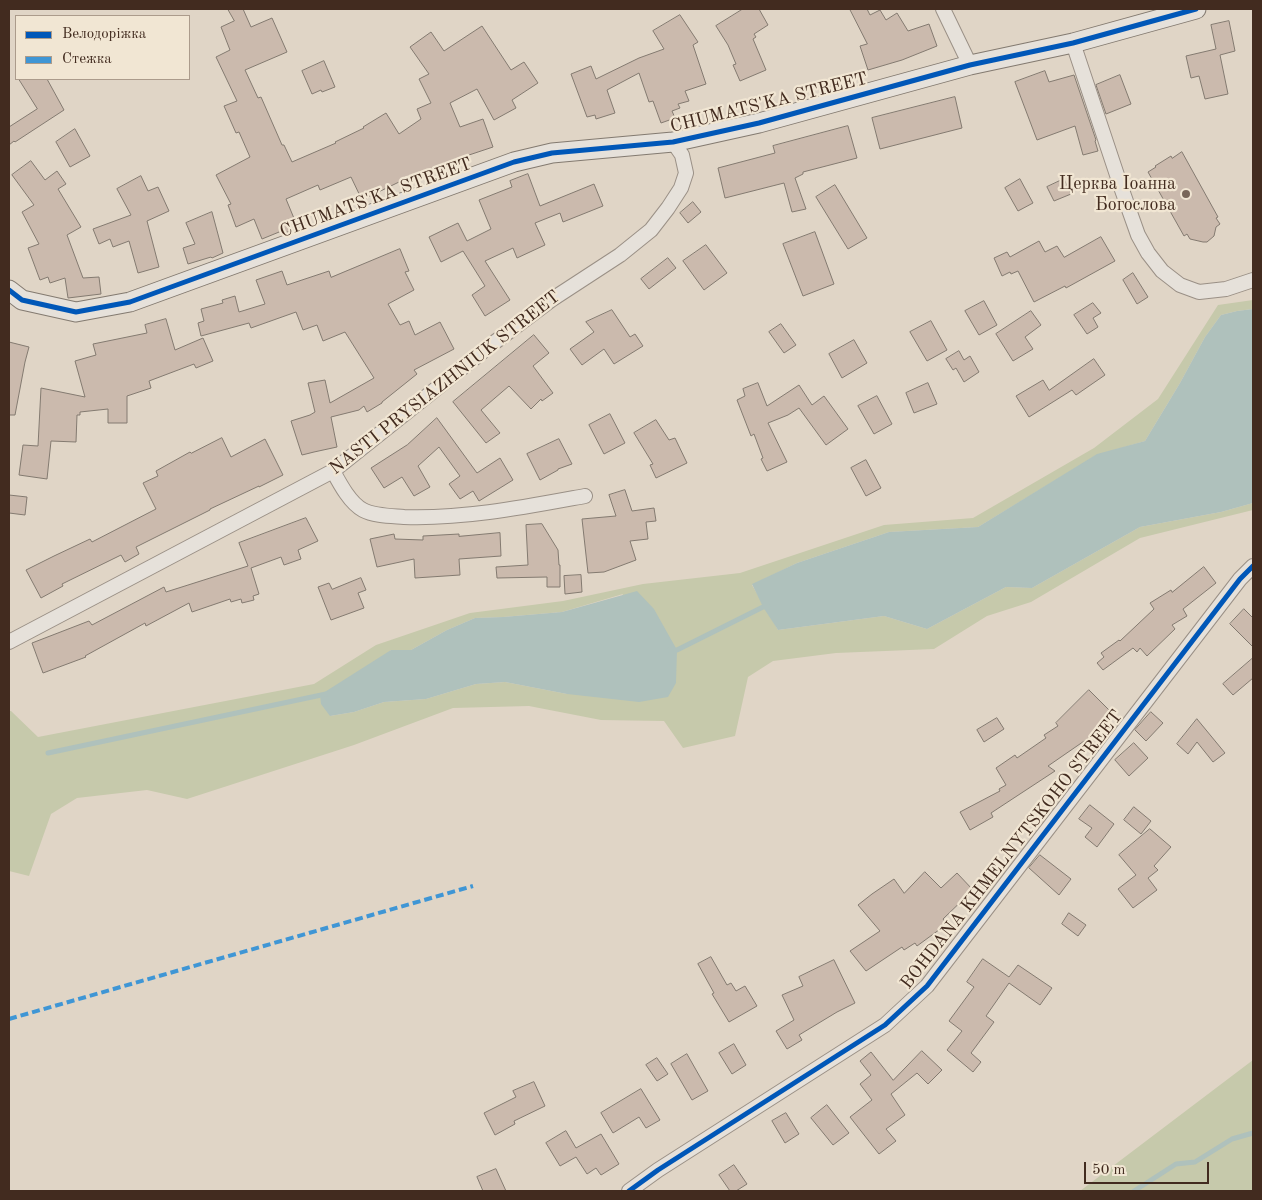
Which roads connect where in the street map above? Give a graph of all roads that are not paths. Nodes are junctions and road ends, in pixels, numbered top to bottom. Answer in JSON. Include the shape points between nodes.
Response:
{"nodes":[{"id":1,"x":943,"y":9,"type":"edge"},
{"id":2,"x":1196,"y":9,"type":"edge"},
{"id":3,"x":1073,"y":43,"type":"junction"},
{"id":4,"x":970,"y":64,"type":"junction"},
{"id":5,"x":673,"y":142,"type":"junction"},
{"id":6,"x":1253,"y":280,"type":"edge"},
{"id":7,"x":9,"y":290,"type":"edge"},
{"id":8,"x":333,"y":471,"type":"junction"},
{"id":9,"x":585,"y":496,"type":"dead end"},
{"id":10,"x":1253,"y":566,"type":"edge"},
{"id":11,"x":9,"y":642,"type":"edge"},
{"id":12,"x":629,"y":1191,"type":"edge"}],
"edges":[{"from":1,"to":4,"type":"street"},
{"from":2,"to":3,"type":"street","name":"CHUMATS'KA STREET"},
{"from":3,"to":4,"type":"street","name":"CHUMATS'KA STREET"},
{"from":3,"to":6,"type":"street","via":[[1138,235],[1148,253],[1162,271],[1180,285],[1199,292],[1226,289]]},
{"from":4,"to":5,"type":"street","name":"CHUMATS'KA STREET","via":[[759,123]]},
{"from":5,"to":7,"type":"street","name":"CHUMATS'KA STREET","via":[[552,153],[514,162],[130,302],[76,312],[22,300]]},
{"from":5,"to":8,"type":"street","name":"NASTI PRYSIAZHNIUK STREET","via":[[682,155],[686,173],[681,188],[651,230],[491,345]]},
{"from":8,"to":9,"type":"street","via":[[349,497],[363,510],[386,516],[426,518],[501,512]]},
{"from":8,"to":11,"type":"street","name":"NASTI PRYSIAZHNIUK STREET"},
{"from":10,"to":12,"type":"street","name":"BOHDANA KHMELNYTSKOHO STREET","via":[[927,986],[885,1025]]}]}
